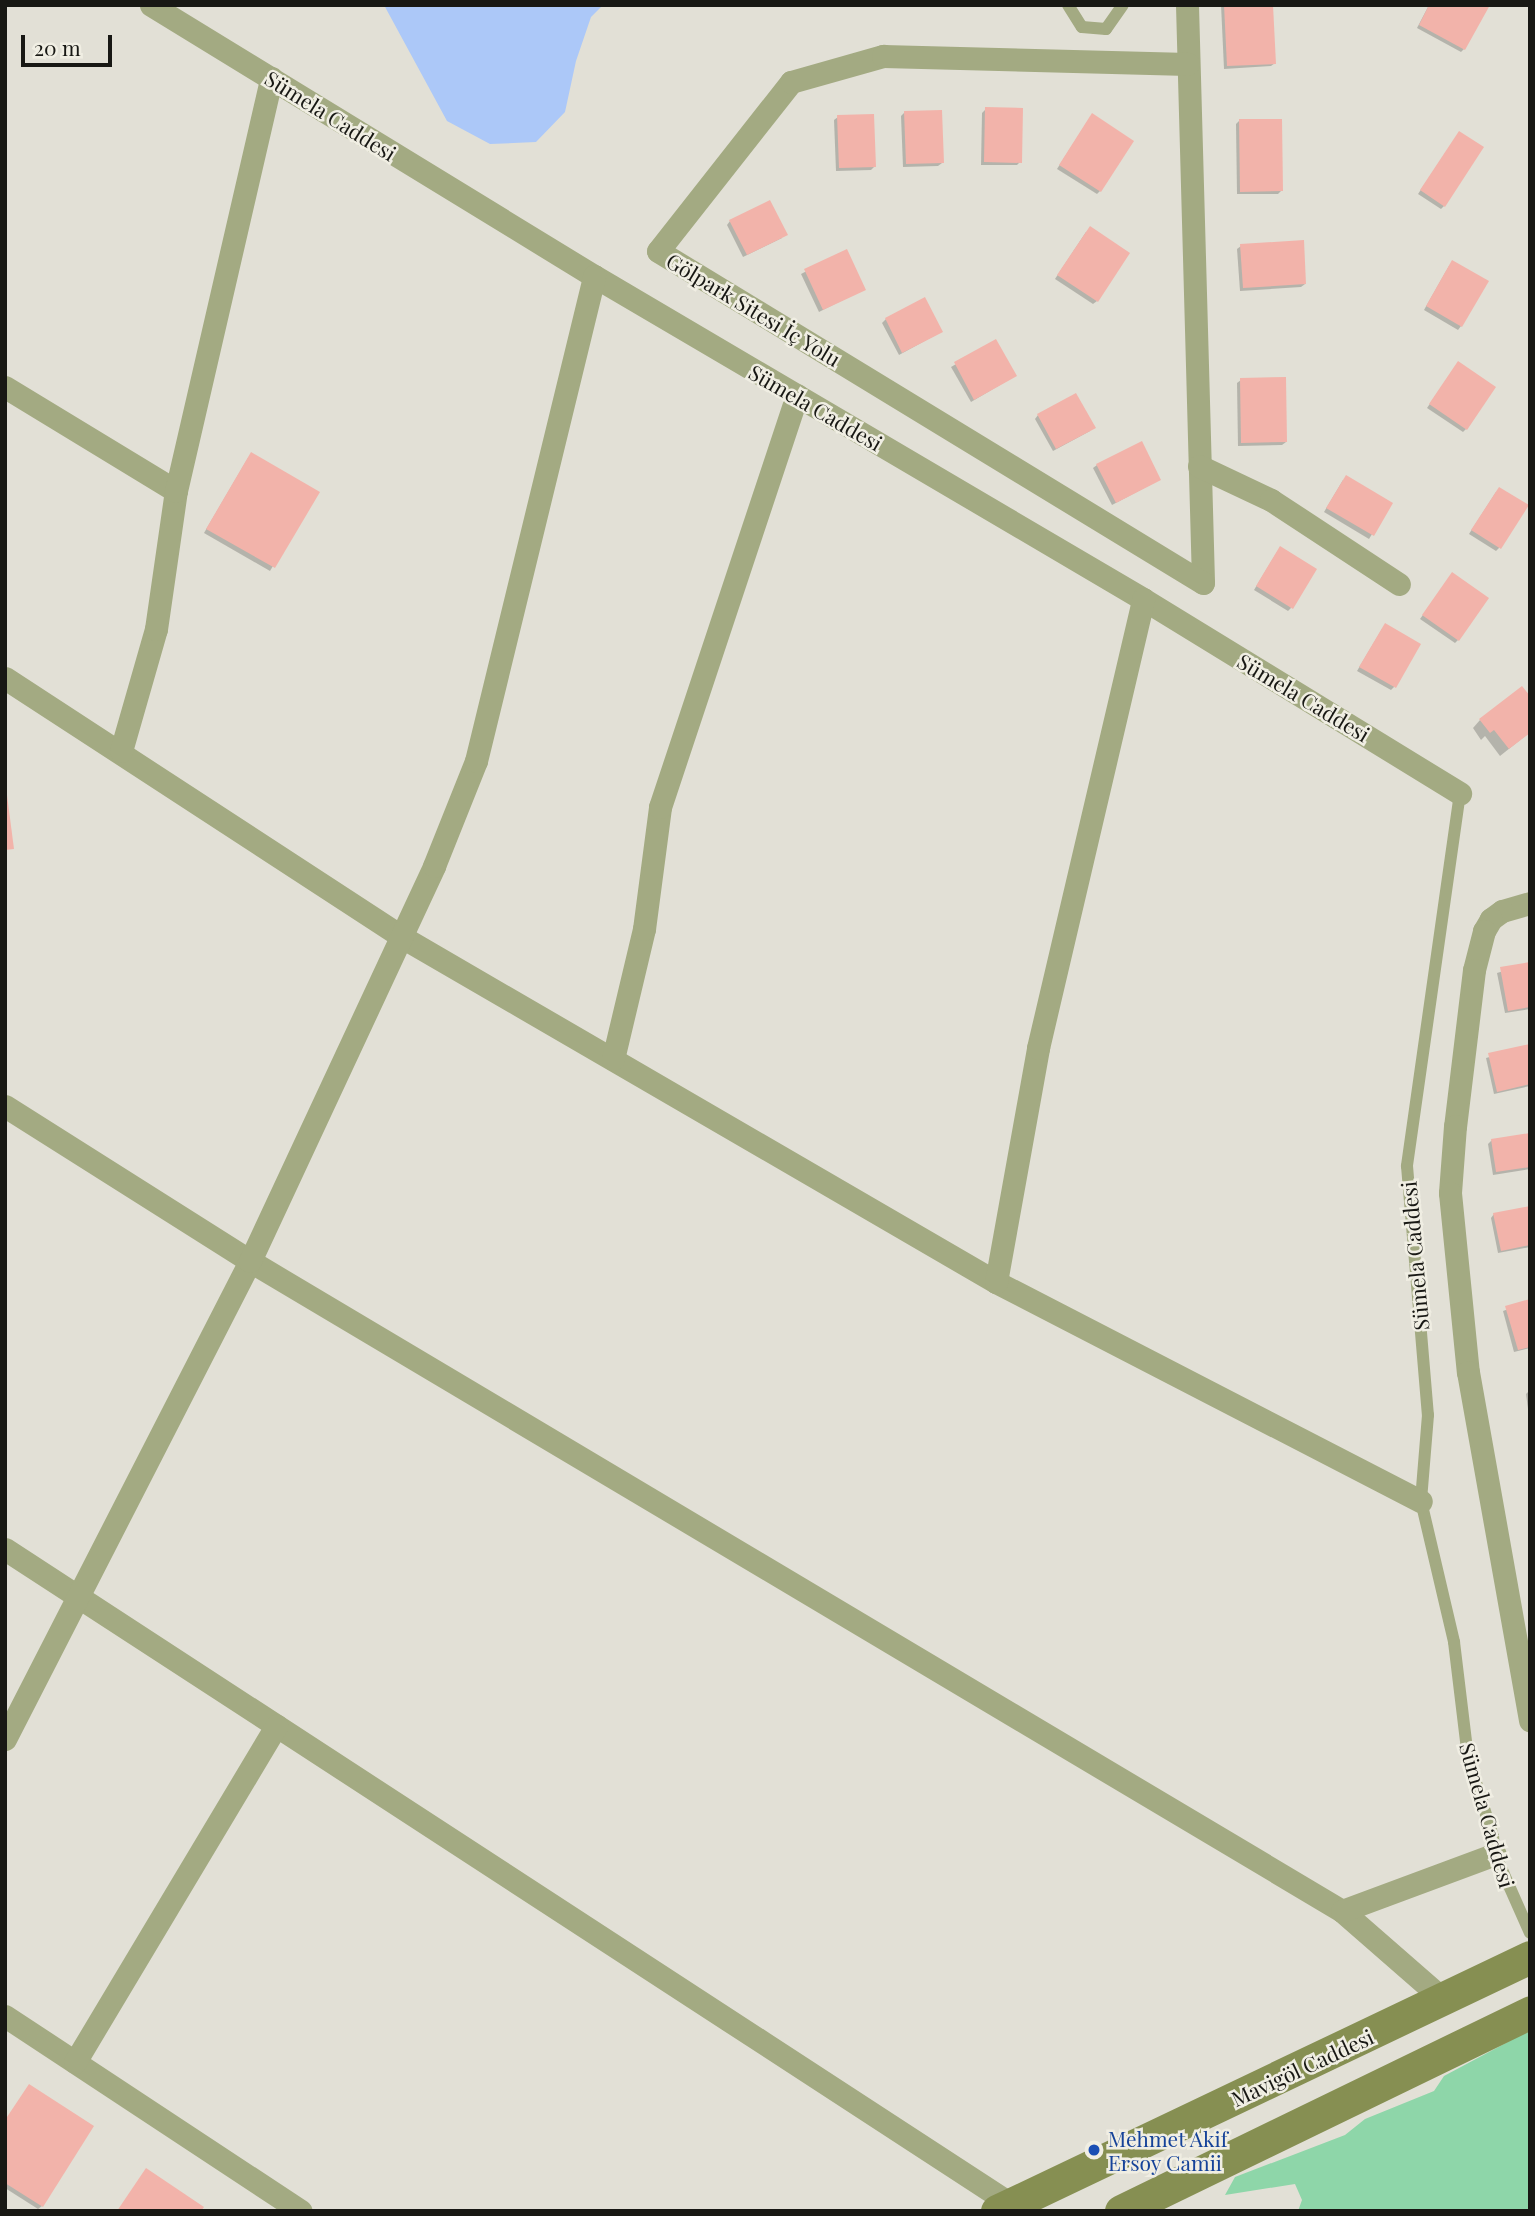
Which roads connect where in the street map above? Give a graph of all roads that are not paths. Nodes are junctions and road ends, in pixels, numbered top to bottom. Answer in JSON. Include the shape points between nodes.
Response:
{"nodes":[{"id":1,"x":151,"y":5,"type":"edge"},
{"id":2,"x":1068,"y":5,"type":"edge"},
{"id":3,"x":1123,"y":5,"type":"edge"},
{"id":4,"x":1187,"y":5,"type":"edge"},
{"id":5,"x":1188,"y":64,"type":"junction"},
{"id":6,"x":271,"y":78,"type":"junction"},
{"id":7,"x":594,"y":276,"type":"junction"},
{"id":8,"x":5,"y":387,"type":"edge"},
{"id":9,"x":797,"y":396,"type":"junction"},
{"id":10,"x":1199,"y":466,"type":"junction"},
{"id":11,"x":176,"y":491,"type":"junction"},
{"id":12,"x":1399,"y":584,"type":"dead end"},
{"id":13,"x":1143,"y":599,"type":"junction"},
{"id":14,"x":5,"y":678,"type":"edge"},
{"id":15,"x":121,"y":751,"type":"junction"},
{"id":16,"x":1460,"y":793,"type":"joint"},
{"id":17,"x":1530,"y":903,"type":"edge"},
{"id":18,"x":402,"y":937,"type":"junction"},
{"id":19,"x":613,"y":1059,"type":"junction"},
{"id":20,"x":5,"y":1106,"type":"edge"},
{"id":21,"x":250,"y":1261,"type":"junction"},
{"id":22,"x":996,"y":1282,"type":"junction"},
{"id":23,"x":1421,"y":1501,"type":"junction"},
{"id":24,"x":5,"y":1549,"type":"edge"},
{"id":25,"x":77,"y":1595,"type":"junction"},
{"id":26,"x":1530,"y":1721,"type":"edge"},
{"id":27,"x":276,"y":1726,"type":"junction"},
{"id":28,"x":5,"y":1739,"type":"edge"},
{"id":29,"x":1495,"y":1854,"type":"junction"},
{"id":30,"x":1342,"y":1911,"type":"junction"},
{"id":31,"x":1530,"y":1933,"type":"edge"},
{"id":32,"x":1530,"y":1957,"type":"edge"},
{"id":33,"x":1444,"y":2000,"type":"junction"},
{"id":34,"x":1530,"y":2012,"type":"edge"},
{"id":35,"x":5,"y":2016,"type":"edge"},
{"id":36,"x":75,"y":2062,"type":"junction"},
{"id":37,"x":1004,"y":2207,"type":"edge"},
{"id":38,"x":302,"y":2211,"type":"edge"},
{"id":39,"x":1121,"y":2211,"type":"edge"}],
"edges":[{"from":1,"to":6,"type":"street","name":"Sümela Caddesi"},
{"from":2,"to":3,"type":"lane","via":[[1082,27],[1106,29]]},
{"from":4,"to":5,"type":"street","name":"Gölpark Sitesi İç Yolu"},
{"from":5,"to":10,"type":"street","name":"Gölpark Sitesi İç Yolu"},
{"from":5,"to":10,"type":"street","name":"Gölpark Sitesi İç Yolu","via":[[883,56],[791,82],[658,251],[1203,583]]},
{"from":6,"to":7,"type":"street","name":"Sümela Caddesi"},
{"from":6,"to":11,"type":"street"},
{"from":7,"to":9,"type":"street","name":"Sümela Caddesi"},
{"from":7,"to":18,"type":"street","via":[[476,761]]},
{"from":8,"to":11,"type":"street"},
{"from":9,"to":13,"type":"street","name":"Sümela Caddesi"},
{"from":9,"to":19,"type":"street","via":[[660,807],[644,929]]},
{"from":10,"to":12,"type":"street","via":[[1271,500]]},
{"from":11,"to":15,"type":"street","via":[[156,629]]},
{"from":13,"to":16,"type":"street","name":"Sümela Caddesi"},
{"from":13,"to":22,"type":"street","via":[[1038,1048]]},
{"from":14,"to":15,"type":"street"},
{"from":15,"to":18,"type":"street"},
{"from":16,"to":23,"type":"lane","name":"Sümela Caddesi","via":[[1407,1166],[1428,1415]]},
{"from":17,"to":26,"type":"street","via":[[1502,911],[1484,931],[1474,970],[1450,1193],[1468,1372]]},
{"from":18,"to":19,"type":"street"},
{"from":18,"to":21,"type":"street"},
{"from":19,"to":22,"type":"street"},
{"from":20,"to":21,"type":"street"},
{"from":21,"to":25,"type":"street"},
{"from":21,"to":30,"type":"street"},
{"from":22,"to":23,"type":"street"},
{"from":23,"to":29,"type":"lane","name":"Sümela Caddesi","via":[[1454,1642],[1468,1757]]},
{"from":24,"to":25,"type":"street"},
{"from":25,"to":27,"type":"street"},
{"from":25,"to":28,"type":"street"},
{"from":27,"to":36,"type":"street"},
{"from":27,"to":37,"type":"street"},
{"from":29,"to":30,"type":"street"},
{"from":29,"to":31,"type":"lane","name":"Sümela Caddesi"},
{"from":30,"to":33,"type":"street"},
{"from":32,"to":33,"type":"main road","name":"Mavigöl Caddesi"},
{"from":33,"to":37,"type":"main road","name":"Mavigöl Caddesi"},
{"from":34,"to":39,"type":"main road"},
{"from":35,"to":36,"type":"street"},
{"from":36,"to":38,"type":"street"}]}
